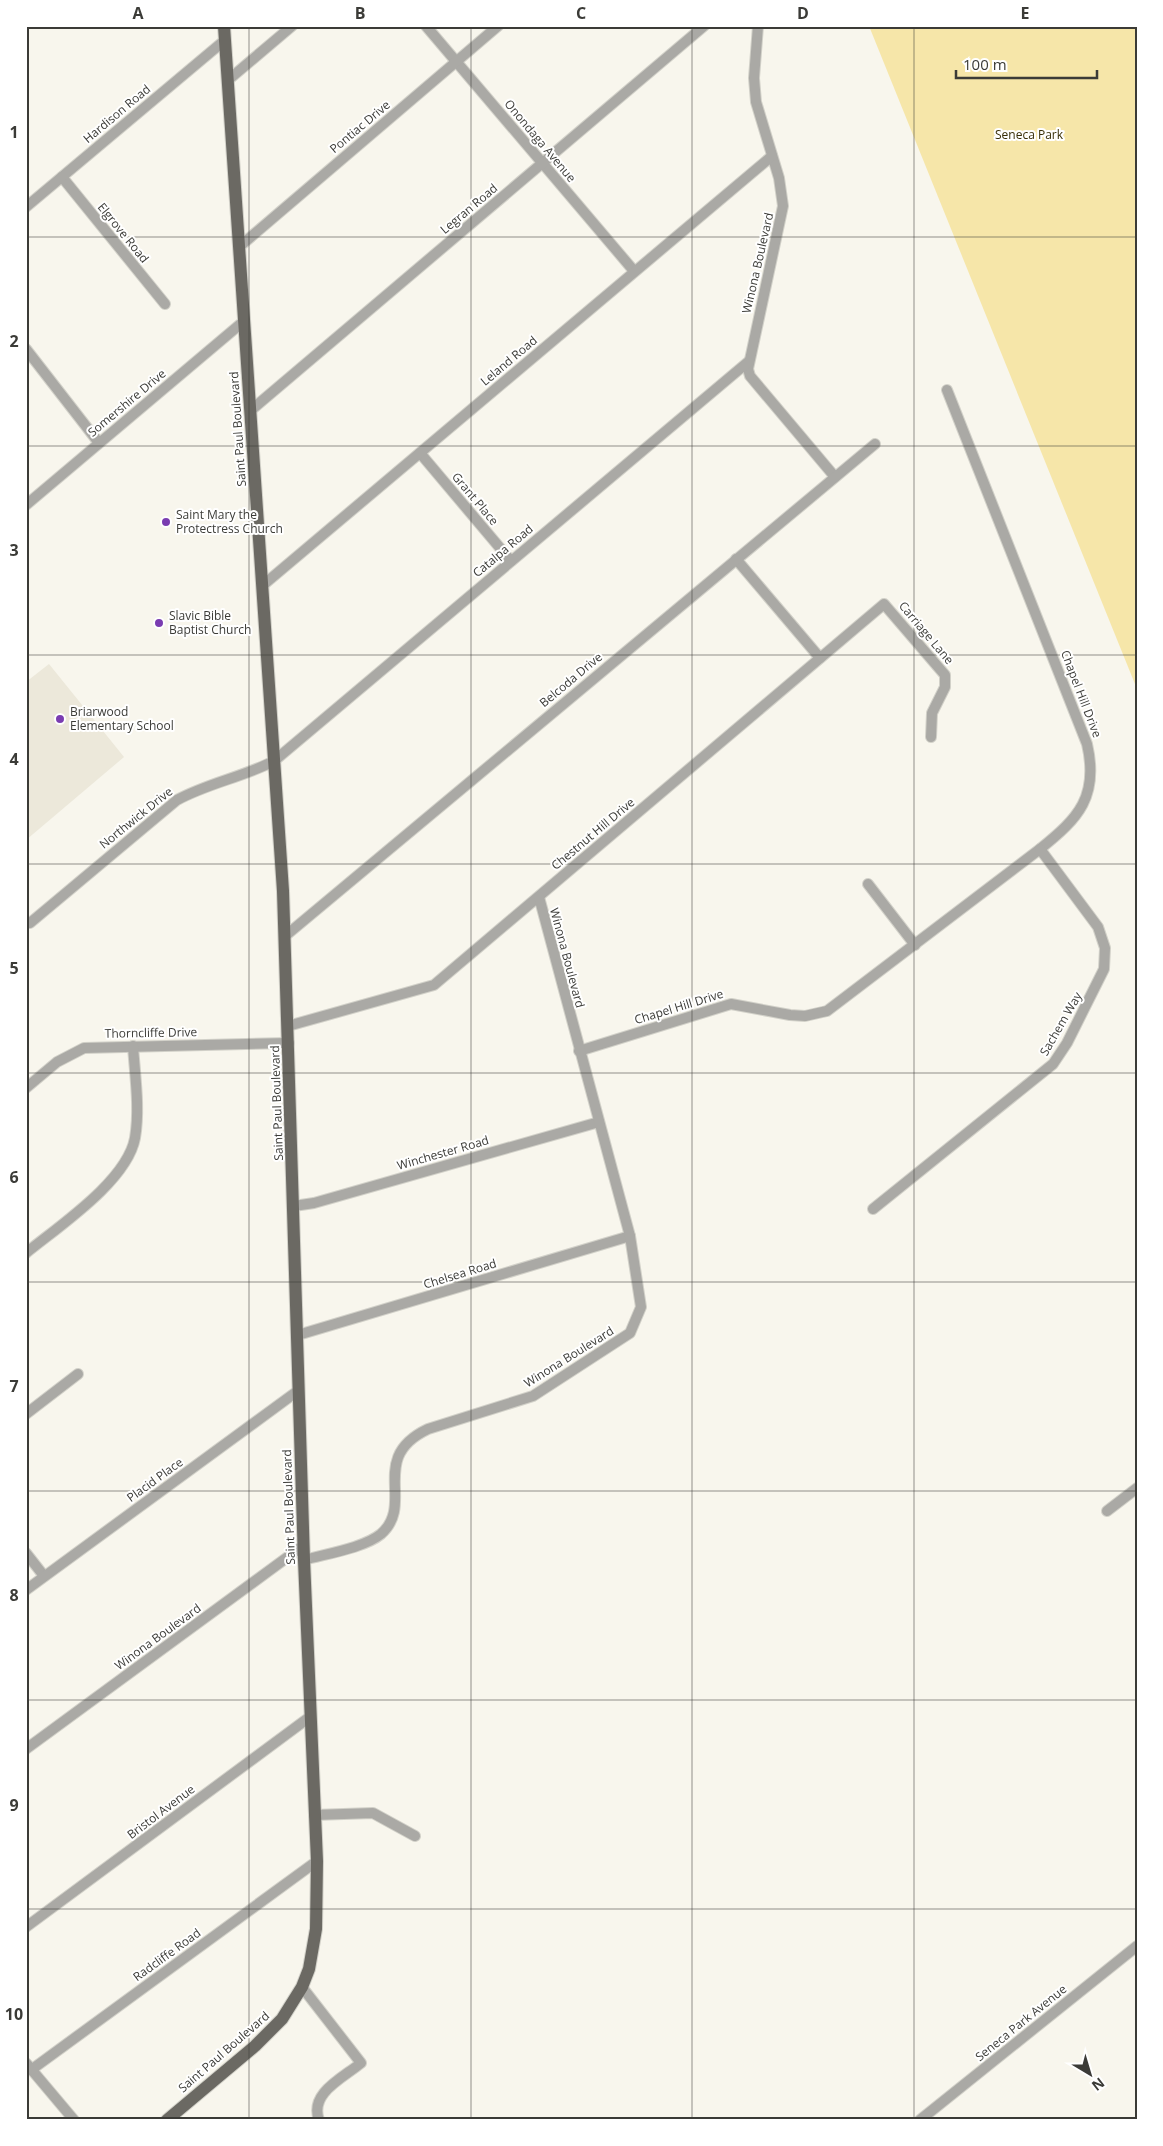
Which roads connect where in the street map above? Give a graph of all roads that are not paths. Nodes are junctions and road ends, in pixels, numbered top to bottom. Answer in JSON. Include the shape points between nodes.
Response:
{"nodes":[{"id":1,"x":224,"y":26,"type":"edge"},
{"id":2,"x":292,"y":26,"type":"edge"},
{"id":3,"x":426,"y":26,"type":"edge"},
{"id":4,"x":498,"y":26,"type":"edge"},
{"id":5,"x":704,"y":26,"type":"edge"},
{"id":6,"x":758,"y":26,"type":"edge"},
{"id":7,"x":225,"y":40,"type":"junction"},
{"id":8,"x":456,"y":62,"type":"junction"},
{"id":9,"x":228,"y":81,"type":"junction"},
{"id":10,"x":772,"y":156,"type":"junction"},
{"id":11,"x":543,"y":164,"type":"junction"},
{"id":12,"x":62,"y":177,"type":"junction"},
{"id":13,"x":26,"y":207,"type":"edge"},
{"id":14,"x":239,"y":246,"type":"junction"},
{"id":15,"x":634,"y":271,"type":"junction"},
{"id":16,"x":164,"y":304,"type":"dead end"},
{"id":17,"x":244,"y":321,"type":"junction"},
{"id":18,"x":26,"y":349,"type":"edge"},
{"id":19,"x":748,"y":362,"type":"junction"},
{"id":20,"x":947,"y":390,"type":"dead end"},
{"id":21,"x":250,"y":411,"type":"junction"},
{"id":22,"x":99,"y":443,"type":"junction"},
{"id":23,"x":875,"y":444,"type":"dead end"},
{"id":24,"x":420,"y":453,"type":"junction"},
{"id":25,"x":835,"y":477,"type":"junction"},
{"id":26,"x":26,"y":505,"type":"edge"},
{"id":27,"x":736,"y":559,"type":"junction"},
{"id":28,"x":511,"y":561,"type":"junction"},
{"id":29,"x":262,"y":586,"type":"junction"},
{"id":30,"x":884,"y":604,"type":"joint"},
{"id":31,"x":820,"y":658,"type":"junction"},
{"id":32,"x":931,"y":737,"type":"dead end"},
{"id":33,"x":274,"y":761,"type":"junction"},
{"id":34,"x":1040,"y":849,"type":"junction"},
{"id":35,"x":868,"y":884,"type":"dead end"},
{"id":36,"x":538,"y":897,"type":"junction"},
{"id":37,"x":30,"y":923,"type":"dead end"},
{"id":38,"x":284,"y":937,"type":"junction"},
{"id":39,"x":915,"y":945,"type":"junction"},
{"id":40,"x":288,"y":1026,"type":"junction"},
{"id":41,"x":289,"y":1043,"type":"junction"},
{"id":42,"x":133,"y":1046,"type":"junction"},
{"id":43,"x":579,"y":1051,"type":"junction"},
{"id":44,"x":26,"y":1088,"type":"edge"},
{"id":45,"x":599,"y":1122,"type":"junction"},
{"id":46,"x":294,"y":1206,"type":"junction"},
{"id":47,"x":873,"y":1209,"type":"dead end"},
{"id":48,"x":630,"y":1236,"type":"junction"},
{"id":49,"x":26,"y":1253,"type":"edge"},
{"id":50,"x":298,"y":1335,"type":"junction"},
{"id":51,"x":78,"y":1374,"type":"dead end"},
{"id":52,"x":299,"y":1390,"type":"junction"},
{"id":53,"x":26,"y":1414,"type":"edge"},
{"id":54,"x":1137,"y":1488,"type":"edge"},
{"id":55,"x":1108,"y":1511,"type":"dead end"},
{"id":56,"x":304,"y":1545,"type":"junction"},
{"id":57,"x":26,"y":1553,"type":"edge"},
{"id":58,"x":304,"y":1560,"type":"junction"},
{"id":59,"x":44,"y":1576,"type":"junction"},
{"id":60,"x":26,"y":1590,"type":"edge"},
{"id":61,"x":311,"y":1716,"type":"junction"},
{"id":62,"x":26,"y":1749,"type":"edge"},
{"id":63,"x":314,"y":1815,"type":"junction"},
{"id":64,"x":415,"y":1836,"type":"dead end"},
{"id":65,"x":317,"y":1861,"type":"junction"},
{"id":66,"x":26,"y":1927,"type":"edge"},
{"id":67,"x":1137,"y":1946,"type":"edge"},
{"id":68,"x":302,"y":1986,"type":"junction"},
{"id":69,"x":29,"y":2066,"type":"edge"},
{"id":70,"x":928,"y":2118,"type":"edge"},
{"id":71,"x":74,"y":2120,"type":"edge"},
{"id":72,"x":167,"y":2120,"type":"edge"},
{"id":73,"x":320,"y":2120,"type":"edge"}],
"edges":[{"from":1,"to":7,"type":"main road","name":"Saint Paul Boulevard"},
{"from":2,"to":9,"type":"street"},
{"from":3,"to":8,"type":"street","name":"Onondaga Avenue"},
{"from":4,"to":8,"type":"street","name":"Pontiac Drive"},
{"from":5,"to":11,"type":"street","name":"Legran Road"},
{"from":6,"to":10,"type":"street","name":"Winona Boulevard","via":[[754,78],[756,102]]},
{"from":7,"to":9,"type":"main road","name":"Saint Paul Boulevard"},
{"from":7,"to":12,"type":"street","name":"Hardison Road"},
{"from":8,"to":11,"type":"street","name":"Onondaga Avenue"},
{"from":8,"to":14,"type":"street","name":"Pontiac Drive"},
{"from":9,"to":14,"type":"main road","name":"Saint Paul Boulevard"},
{"from":10,"to":15,"type":"street","name":"Leland Road"},
{"from":10,"to":19,"type":"street","name":"Winona Boulevard","via":[[782,192],[782,219]]},
{"from":11,"to":15,"type":"street","name":"Onondaga Avenue"},
{"from":11,"to":21,"type":"street","name":"Legran Road"},
{"from":12,"to":13,"type":"street","name":"Hardison Road"},
{"from":12,"to":16,"type":"street","name":"Elgrove Road"},
{"from":14,"to":17,"type":"main road","name":"Saint Paul Boulevard"},
{"from":15,"to":24,"type":"street","name":"Leland Road"},
{"from":17,"to":21,"type":"main road","name":"Saint Paul Boulevard"},
{"from":17,"to":22,"type":"street","name":"Somershire Drive"},
{"from":18,"to":22,"type":"street"},
{"from":19,"to":25,"type":"street","via":[[750,376]]},
{"from":19,"to":28,"type":"street","name":"Catalpa Road"},
{"from":20,"to":34,"type":"street","name":"Chapel Hill Drive","via":[[1082,729],[1090,758],[1090,784],[1080,811],[1062,832]]},
{"from":21,"to":29,"type":"main road","name":"Saint Paul Boulevard"},
{"from":22,"to":26,"type":"street","name":"Somershire Drive"},
{"from":23,"to":25,"type":"street","name":"Belcoda Drive"},
{"from":24,"to":28,"type":"street","name":"Grant Place"},
{"from":24,"to":29,"type":"street","name":"Leland Road"},
{"from":25,"to":27,"type":"street","name":"Belcoda Drive"},
{"from":27,"to":31,"type":"street"},
{"from":27,"to":38,"type":"street","name":"Belcoda Drive"},
{"from":28,"to":33,"type":"street","name":"Catalpa Road"},
{"from":29,"to":33,"type":"main road","name":"Saint Paul Boulevard"},
{"from":30,"to":31,"type":"street","name":"Chestnut Hill Drive"},
{"from":30,"to":32,"type":"street","name":"Carriage Lane","via":[[945,675],[945,687],[932,713]]},
{"from":31,"to":36,"type":"street","name":"Chestnut Hill Drive"},
{"from":33,"to":37,"type":"street","name":"Northwick Drive","via":[[177,800]]},
{"from":33,"to":38,"type":"main road","name":"Saint Paul Boulevard"},
{"from":34,"to":39,"type":"street","name":"Chapel Hill Drive"},
{"from":34,"to":47,"type":"street","name":"Sachem Way","via":[[1098,927],[1106,959],[1100,981],[1053,1064]]},
{"from":35,"to":39,"type":"street"},
{"from":36,"to":40,"type":"street","name":"Chestnut Hill Drive","via":[[434,985]]},
{"from":36,"to":43,"type":"street","name":"Winona Boulevard"},
{"from":38,"to":40,"type":"main road","name":"Saint Paul Boulevard"},
{"from":39,"to":43,"type":"street","name":"Chapel Hill Drive","via":[[836,1005],[817,1014],[790,1015],[731,1004]]},
{"from":40,"to":41,"type":"main road","name":"Saint Paul Boulevard"},
{"from":41,"to":42,"type":"street","name":"Thorncliffe Drive"},
{"from":41,"to":46,"type":"main road","name":"Saint Paul Boulevard"},
{"from":42,"to":44,"type":"street","name":"Thorncliffe Drive","via":[[98,1046],[71,1053]]},
{"from":42,"to":49,"type":"street","via":[[137,1123],[130,1155],[107,1185]]},
{"from":43,"to":45,"type":"street","name":"Winona Boulevard"},
{"from":45,"to":46,"type":"street","name":"Winchester Road"},
{"from":45,"to":48,"type":"street","name":"Winona Boulevard"},
{"from":46,"to":50,"type":"main road","name":"Saint Paul Boulevard"},
{"from":48,"to":50,"type":"street","name":"Chelsea Road"},
{"from":48,"to":58,"type":"street","name":"Winona Boulevard","via":[[641,1307],[630,1333],[533,1396],[413,1436],[405,1443],[397,1460],[394,1507],[388,1526],[364,1543]]},
{"from":50,"to":52,"type":"main road","name":"Saint Paul Boulevard"},
{"from":51,"to":53,"type":"street"},
{"from":52,"to":56,"type":"main road","name":"Saint Paul Boulevard"},
{"from":52,"to":59,"type":"street","name":"Placid Place"},
{"from":54,"to":55,"type":"street"},
{"from":56,"to":58,"type":"main road","name":"Saint Paul Boulevard"},
{"from":56,"to":62,"type":"street","name":"Winona Boulevard"},
{"from":57,"to":59,"type":"street"},
{"from":58,"to":61,"type":"main road","name":"Saint Paul Boulevard"},
{"from":59,"to":60,"type":"street","name":"Placid Place"},
{"from":61,"to":63,"type":"main road","name":"Saint Paul Boulevard"},
{"from":61,"to":66,"type":"street","name":"Bristol Avenue"},
{"from":63,"to":64,"type":"street","via":[[373,1813]]},
{"from":63,"to":65,"type":"main road","name":"Saint Paul Boulevard"},
{"from":65,"to":68,"type":"main road","name":"Saint Paul Boulevard","via":[[314,1950]]},
{"from":65,"to":69,"type":"street","name":"Radcliffe Road"},
{"from":67,"to":70,"type":"street","name":"Seneca Park Avenue"},
{"from":68,"to":72,"type":"main road","name":"Saint Paul Boulevard","via":[[270,2033]]},
{"from":68,"to":73,"type":"street","via":[[361,2064],[320,2096],[317,2105]]},
{"from":69,"to":71,"type":"street"}]}
